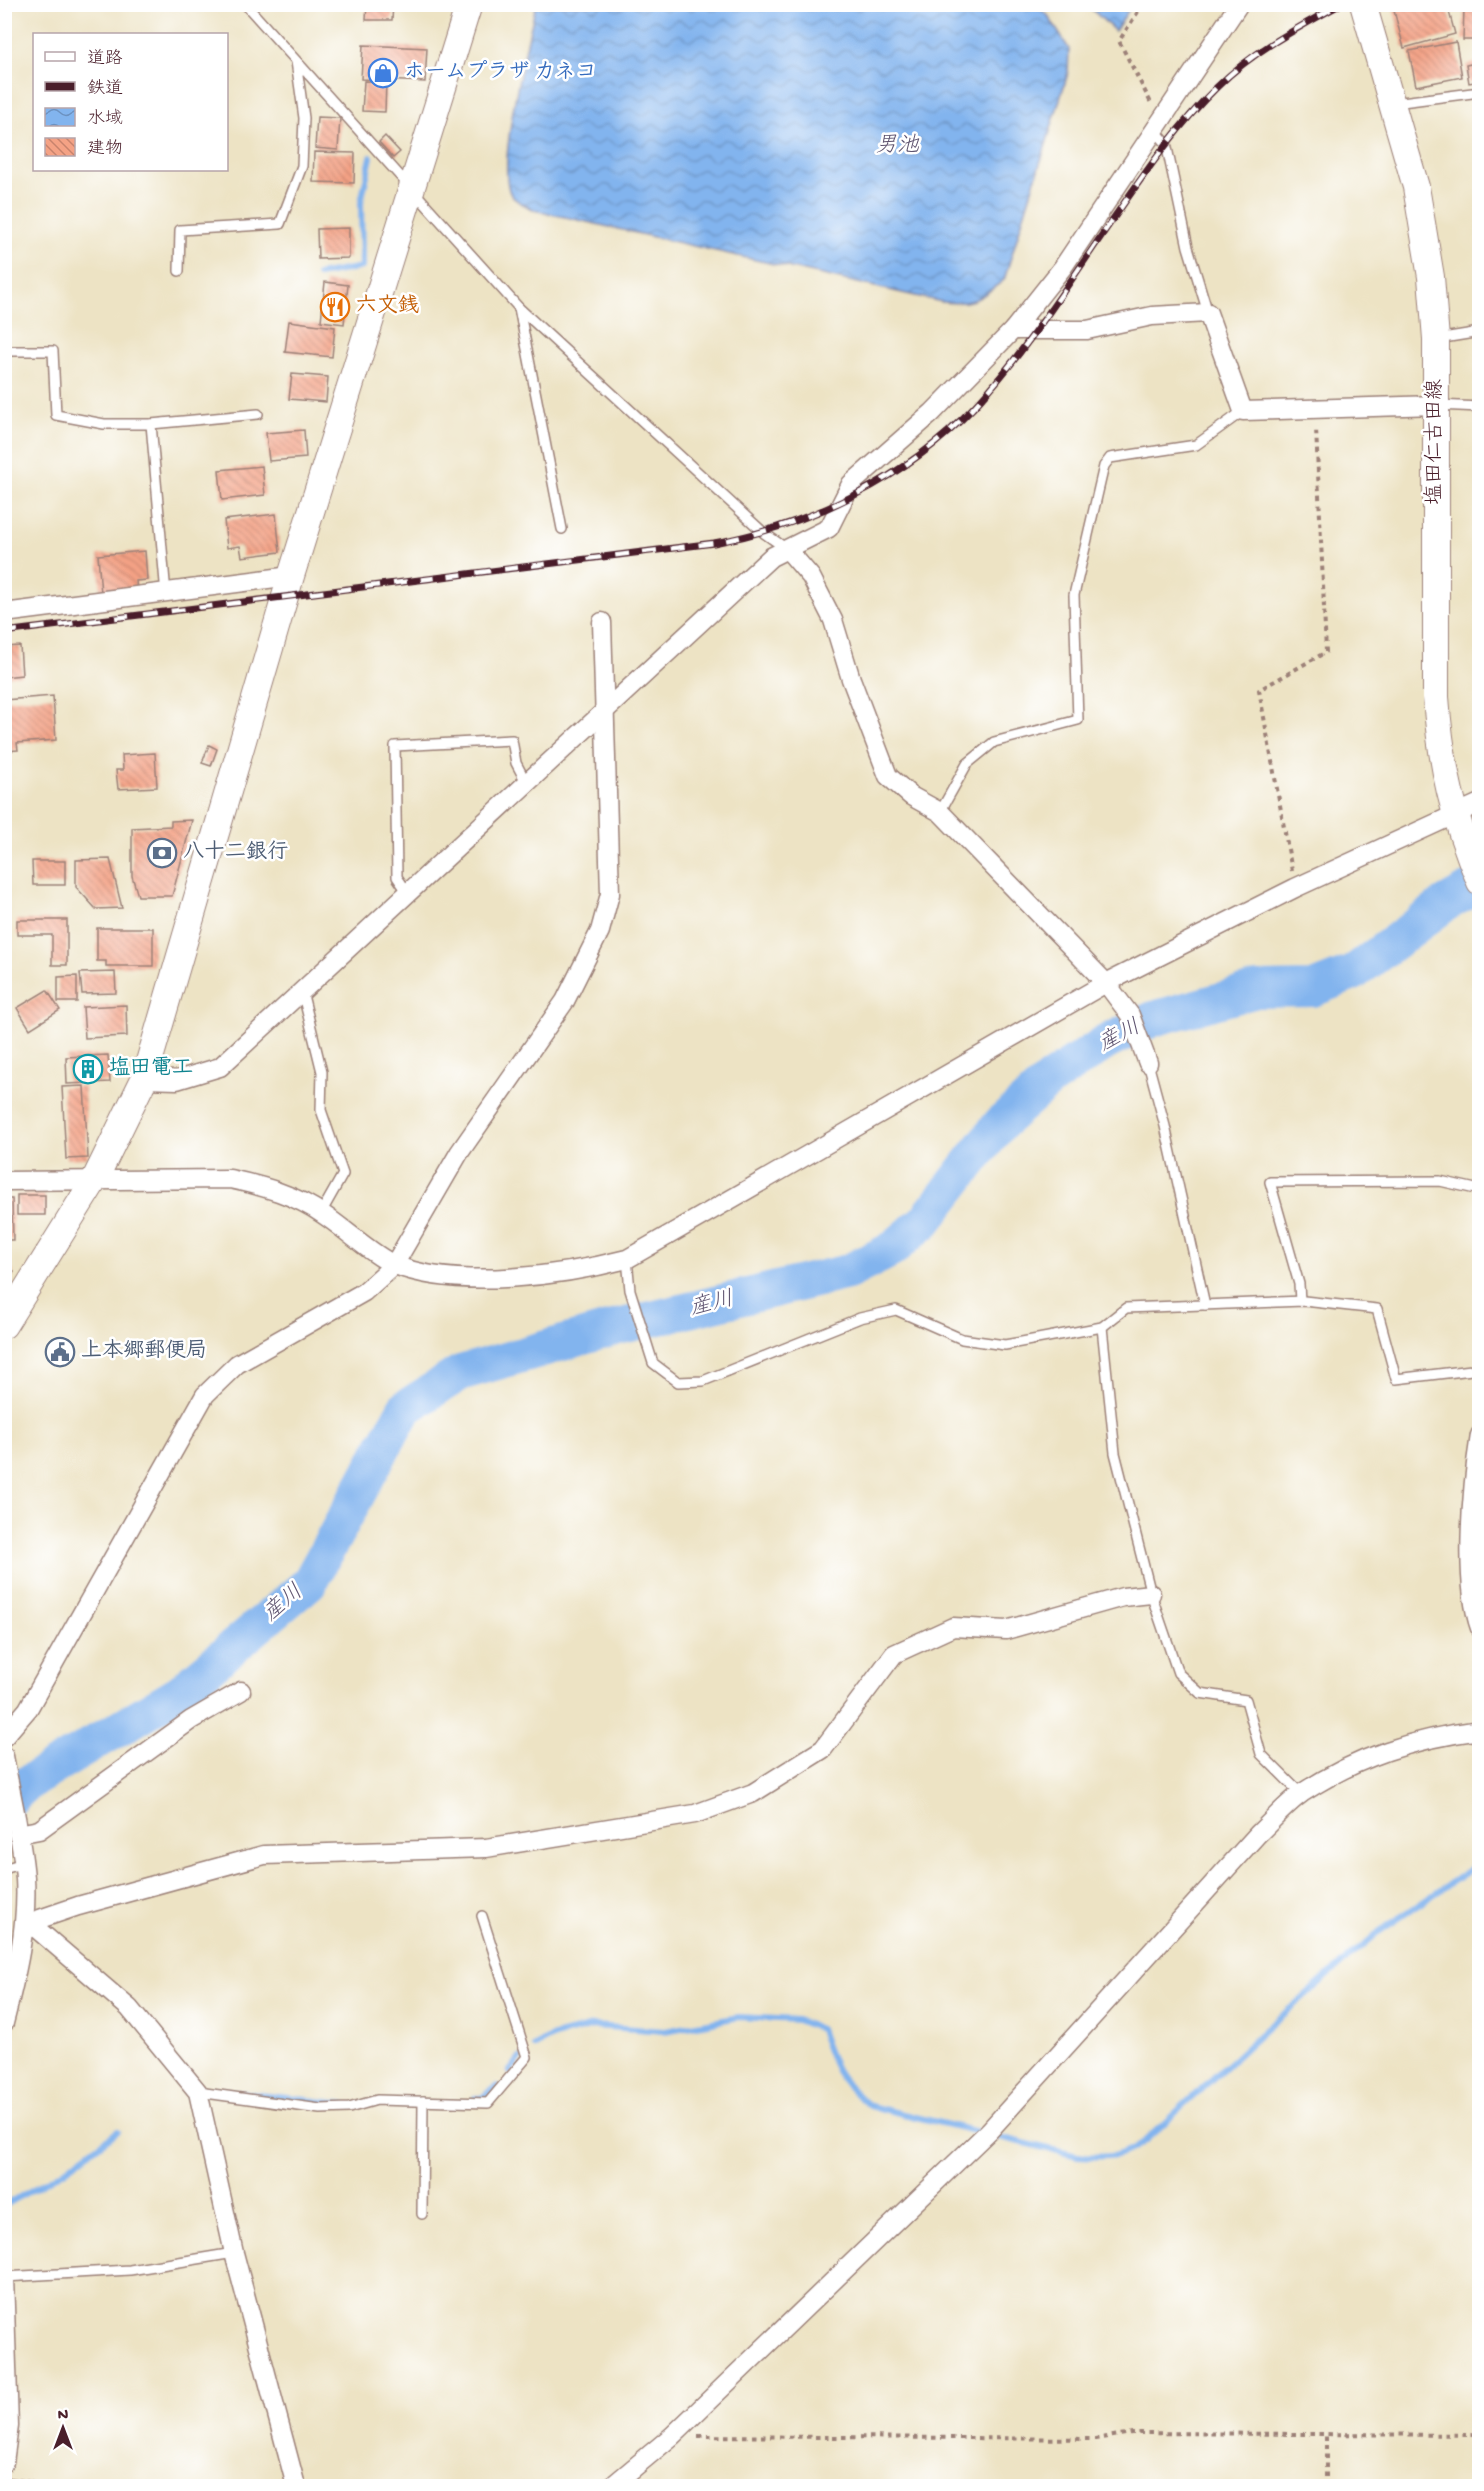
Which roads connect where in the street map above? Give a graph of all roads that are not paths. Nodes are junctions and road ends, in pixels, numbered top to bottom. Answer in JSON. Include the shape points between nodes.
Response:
{"nodes":[{"id":1,"x":245,"y":4,"type":"edge"},
{"id":2,"x":469,"y":4,"type":"edge"},
{"id":3,"x":1239,"y":4,"type":"edge"},
{"id":4,"x":1368,"y":6,"type":"edge"},
{"id":5,"x":296,"y":61,"type":"junction"},
{"id":6,"x":1479,"y":92,"type":"edge"},
{"id":7,"x":1391,"y":104,"type":"junction"},
{"id":8,"x":1157,"y":125,"type":"junction"},
{"id":9,"x":412,"y":188,"type":"junction"},
{"id":10,"x":179,"y":271,"type":"dead end"},
{"id":11,"x":519,"y":308,"type":"junction"},
{"id":12,"x":1208,"y":314,"type":"junction"},
{"id":13,"x":1013,"y":330,"type":"junction"},
{"id":14,"x":1479,"y":332,"type":"edge"},
{"id":15,"x":1436,"y":339,"type":"junction"},
{"id":16,"x":4,"y":351,"type":"edge"},
{"id":17,"x":1436,"y":405,"type":"junction"},
{"id":18,"x":1479,"y":407,"type":"edge"},
{"id":19,"x":1243,"y":411,"type":"junction"},
{"id":20,"x":258,"y":414,"type":"dead end"},
{"id":21,"x":151,"y":424,"type":"junction"},
{"id":22,"x":562,"y":529,"type":"dead end"},
{"id":23,"x":788,"y":550,"type":"junction"},
{"id":24,"x":291,"y":576,"type":"junction"},
{"id":25,"x":166,"y":594,"type":"junction"},
{"id":26,"x":4,"y":614,"type":"edge"},
{"id":27,"x":602,"y":622,"type":"dead end"},
{"id":28,"x":605,"y":708,"type":"junction"},
{"id":29,"x":526,"y":782,"type":"junction"},
{"id":30,"x":1479,"y":802,"type":"edge"},
{"id":31,"x":940,"y":812,"type":"junction"},
{"id":32,"x":1455,"y":815,"type":"junction"},
{"id":33,"x":1479,"y":882,"type":"edge"},
{"id":34,"x":408,"y":893,"type":"junction"},
{"id":35,"x":1106,"y":982,"type":"junction"},
{"id":36,"x":302,"y":991,"type":"junction"},
{"id":37,"x":1148,"y":1063,"type":"joint"},
{"id":38,"x":144,"y":1079,"type":"junction"},
{"id":39,"x":95,"y":1179,"type":"junction"},
{"id":40,"x":4,"y":1181,"type":"edge"},
{"id":41,"x":1479,"y":1190,"type":"edge"},
{"id":42,"x":321,"y":1213,"type":"junction"},
{"id":43,"x":627,"y":1259,"type":"junction"},
{"id":44,"x":394,"y":1265,"type":"junction"},
{"id":45,"x":1300,"y":1301,"type":"junction"},
{"id":46,"x":1204,"y":1305,"type":"junction"},
{"id":47,"x":4,"y":1325,"type":"edge"},
{"id":48,"x":1102,"y":1327,"type":"junction"},
{"id":49,"x":1479,"y":1369,"type":"edge"},
{"id":50,"x":1479,"y":1435,"type":"edge"},
{"id":51,"x":1151,"y":1594,"type":"junction"},
{"id":52,"x":1479,"y":1628,"type":"edge"},
{"id":53,"x":241,"y":1691,"type":"dead end"},
{"id":54,"x":1479,"y":1730,"type":"edge"},
{"id":55,"x":4,"y":1737,"type":"edge"},
{"id":56,"x":4,"y":1756,"type":"edge"},
{"id":57,"x":1301,"y":1794,"type":"junction"},
{"id":58,"x":18,"y":1831,"type":"junction"},
{"id":59,"x":23,"y":1863,"type":"junction"},
{"id":60,"x":4,"y":1869,"type":"edge"},
{"id":61,"x":482,"y":1916,"type":"dead end"},
{"id":62,"x":28,"y":1924,"type":"junction"},
{"id":63,"x":4,"y":2023,"type":"edge"},
{"id":64,"x":198,"y":2092,"type":"junction"},
{"id":65,"x":423,"y":2101,"type":"junction"},
{"id":66,"x":422,"y":2214,"type":"dead end"},
{"id":67,"x":234,"y":2253,"type":"junction"},
{"id":68,"x":4,"y":2277,"type":"edge"},
{"id":69,"x":4,"y":2462,"type":"edge"},
{"id":70,"x":4,"y":2482,"type":"edge"},
{"id":71,"x":29,"y":2487,"type":"edge"},
{"id":72,"x":296,"y":2487,"type":"edge"},
{"id":73,"x":612,"y":2487,"type":"edge"}],
"edges":[{"from":1,"to":5,"type":"lane"},
{"from":2,"to":9,"type":"street"},
{"from":3,"to":8,"type":"street"},
{"from":4,"to":7,"type":"street","name":"塩田仁古田線"},
{"from":5,"to":9,"type":"lane"},
{"from":5,"to":10,"type":"lane","via":[[304,118],[302,166],[280,224],[180,230]]},
{"from":6,"to":7,"type":"lane"},
{"from":7,"to":15,"type":"street","name":"塩田仁古田線","via":[[1425,232]]},
{"from":8,"to":12,"type":"lane","via":[[1166,143],[1188,247]]},
{"from":8,"to":13,"type":"street","via":[[1064,267]]},
{"from":9,"to":11,"type":"lane"},
{"from":9,"to":24,"type":"street"},
{"from":11,"to":22,"type":"lane"},
{"from":11,"to":23,"type":"lane","via":[[764,533]]},
{"from":12,"to":13,"type":"street","via":[[1152,316],[1087,330]]},
{"from":12,"to":19,"type":"street"},
{"from":13,"to":23,"type":"street","via":[[932,413],[851,484],[829,528]]},
{"from":14,"to":15,"type":"lane"},
{"from":15,"to":17,"type":"street","name":"塩田仁古田線"},
{"from":16,"to":21,"type":"lane","via":[[53,351],[56,415],[104,424]]},
{"from":17,"to":18,"type":"lane"},
{"from":17,"to":19,"type":"street"},
{"from":17,"to":32,"type":"street","name":"塩田仁古田線","via":[[1436,697],[1440,751]]},
{"from":19,"to":31,"type":"lane","via":[[1196,445],[1110,458],[1104,466],[1074,595],[1078,720],[994,742],[968,764]]},
{"from":20,"to":21,"type":"lane"},
{"from":21,"to":25,"type":"lane"},
{"from":23,"to":28,"type":"street","via":[[771,557]]},
{"from":23,"to":31,"type":"street","via":[[811,577],[833,621],[888,776],[911,796]]},
{"from":24,"to":25,"type":"street"},
{"from":24,"to":38,"type":"street"},
{"from":25,"to":26,"type":"street"},
{"from":27,"to":28,"type":"street"},
{"from":28,"to":29,"type":"street"},
{"from":28,"to":44,"type":"street","via":[[610,894],[600,931],[565,1001],[459,1153]]},
{"from":29,"to":34,"type":"street"},
{"from":29,"to":34,"type":"lane","via":[[516,763],[512,740],[395,746],[398,877]]},
{"from":30,"to":32,"type":"street"},
{"from":31,"to":35,"type":"street"},
{"from":32,"to":33,"type":"street","name":"塩田仁古田線"},
{"from":32,"to":35,"type":"street","via":[[1295,888]]},
{"from":34,"to":36,"type":"street"},
{"from":35,"to":37,"type":"street","via":[[1130,1015]]},
{"from":35,"to":43,"type":"street"},
{"from":36,"to":38,"type":"street","via":[[220,1067],[177,1080]]},
{"from":36,"to":42,"type":"lane","via":[[322,1072],[321,1110],[343,1174]]},
{"from":37,"to":46,"type":"lane"},
{"from":38,"to":39,"type":"street"},
{"from":39,"to":40,"type":"street"},
{"from":39,"to":42,"type":"street","via":[[230,1179],[266,1187]]},
{"from":39,"to":47,"type":"street"},
{"from":41,"to":45,"type":"lane","via":[[1440,1181],[1270,1182],[1299,1284]]},
{"from":42,"to":44,"type":"street"},
{"from":43,"to":44,"type":"street","via":[[589,1269],[514,1277],[436,1277]]},
{"from":43,"to":48,"type":"lane","via":[[630,1290],[653,1362],[678,1382],[704,1381],[860,1318],[896,1310],[962,1340],[1005,1345]]},
{"from":44,"to":55,"type":"street","via":[[364,1292],[237,1364],[205,1395],[28,1709]]},
{"from":45,"to":46,"type":"lane"},
{"from":45,"to":49,"type":"lane","via":[[1377,1309],[1396,1379]]},
{"from":46,"to":48,"type":"lane","via":[[1125,1308]]},
{"from":48,"to":51,"type":"lane","via":[[1115,1454]]},
{"from":50,"to":52,"type":"street","via":[[1472,1576]]},
{"from":51,"to":57,"type":"lane","via":[[1178,1673],[1200,1693],[1246,1700],[1261,1754]]},
{"from":51,"to":62,"type":"street","via":[[1123,1597],[1006,1630],[953,1627],[894,1654],[823,1749],[753,1793],[695,1814],[486,1848],[264,1856],[78,1906]]},
{"from":53,"to":58,"type":"street","via":[[191,1720],[39,1830]]},
{"from":54,"to":57,"type":"street","via":[[1439,1735],[1375,1753]]},
{"from":56,"to":58,"type":"street"},
{"from":57,"to":73,"type":"street","via":[[1257,1834],[989,2131],[672,2436]]},
{"from":58,"to":59,"type":"street"},
{"from":59,"to":60,"type":"lane"},
{"from":59,"to":62,"type":"street"},
{"from":61,"to":65,"type":"lane","via":[[527,2057],[488,2103]]},
{"from":62,"to":63,"type":"street"},
{"from":62,"to":64,"type":"street","via":[[129,2008]]},
{"from":64,"to":65,"type":"lane","via":[[320,2109],[349,2108],[377,2100]]},
{"from":64,"to":67,"type":"street"},
{"from":65,"to":66,"type":"lane"},
{"from":67,"to":68,"type":"lane","via":[[130,2270]]},
{"from":67,"to":72,"type":"street"},
{"from":68,"to":69,"type":"street","via":[[9,2426]]},
{"from":70,"to":71,"type":"lane"}]}
